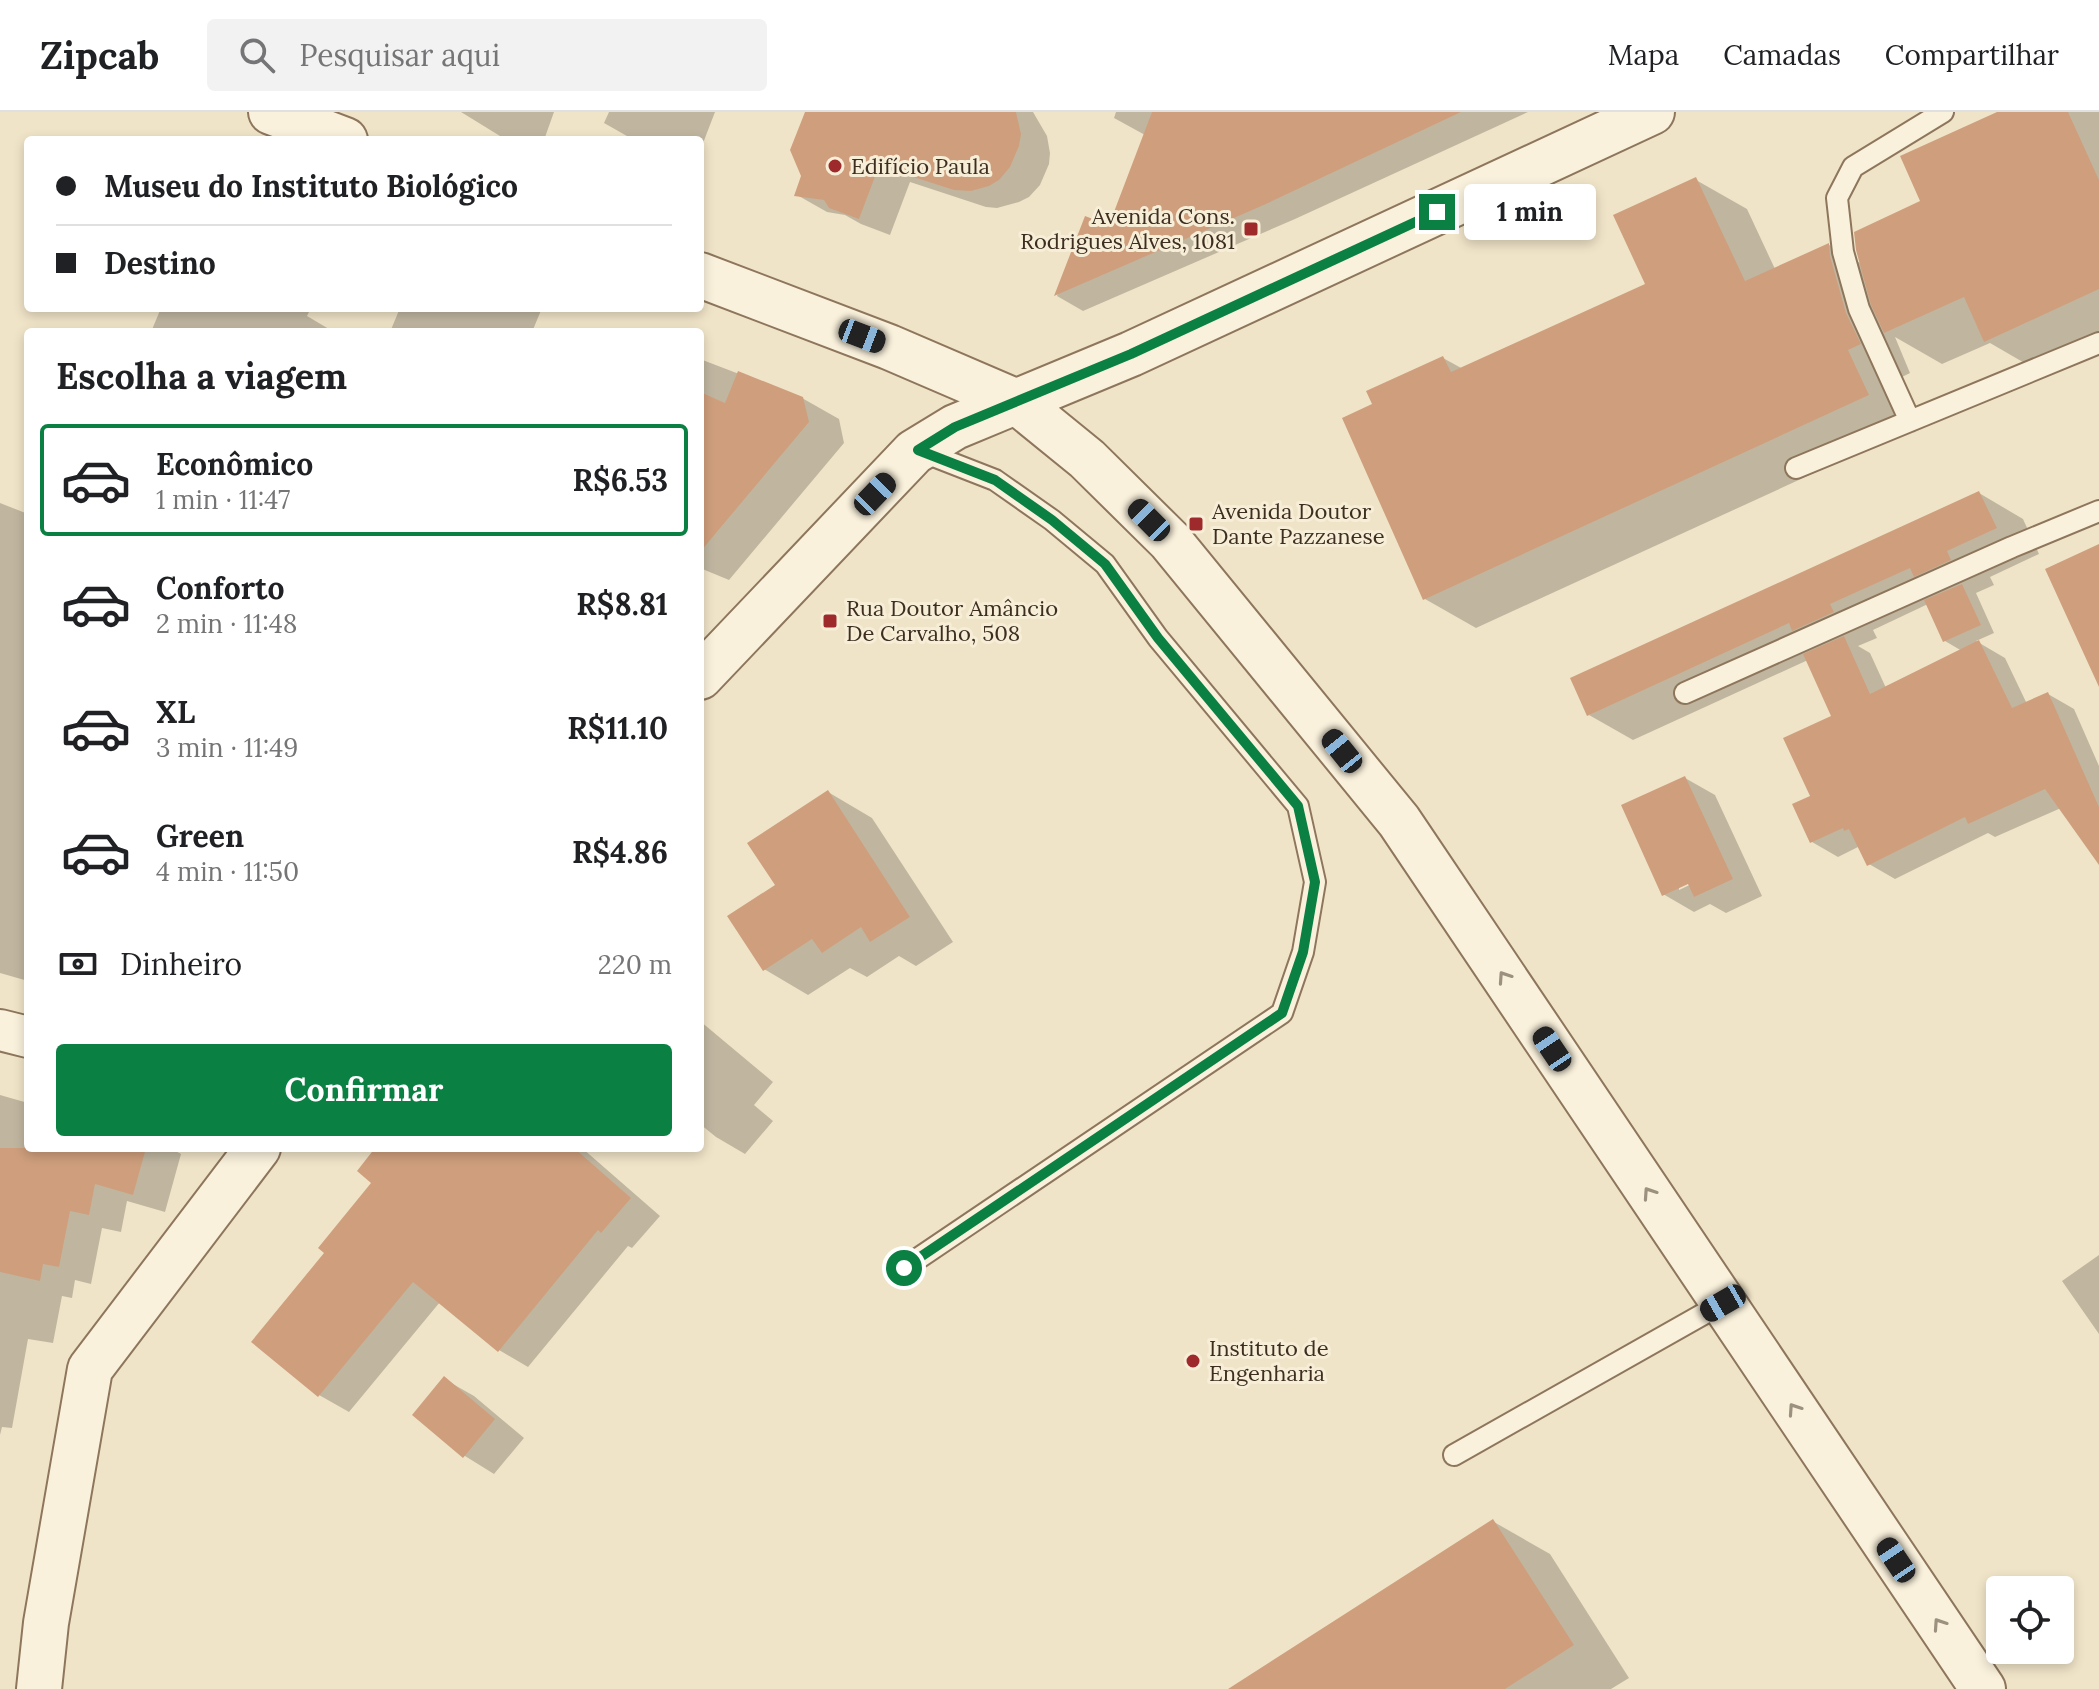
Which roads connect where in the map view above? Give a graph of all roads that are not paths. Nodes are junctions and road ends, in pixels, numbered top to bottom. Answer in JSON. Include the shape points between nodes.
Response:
{"nodes":[{"id":1,"x":271,"y":112,"type":"edge"},
{"id":2,"x":1652,"y":112,"type":"edge"},
{"id":3,"x":1943,"y":112,"type":"edge"},
{"id":4,"x":334,"y":136,"type":"edge"},
{"id":5,"x":704,"y":277,"type":"edge"},
{"id":6,"x":2099,"y":343,"type":"edge"},
{"id":7,"x":1017,"y":402,"type":"junction"},
{"id":8,"x":1910,"y":421,"type":"junction"},
{"id":9,"x":918,"y":450,"type":"junction"},
{"id":10,"x":1796,"y":468,"type":"dead end"},
{"id":11,"x":2099,"y":511,"type":"edge"},
{"id":12,"x":704,"y":673,"type":"edge"},
{"id":13,"x":1685,"y":693,"type":"dead end"},
{"id":14,"x":0,"y":1030,"type":"edge"},
{"id":15,"x":24,"y":1036,"type":"edge"},
{"id":16,"x":255,"y":1152,"type":"edge"},
{"id":17,"x":904,"y":1268,"type":"dead end"},
{"id":18,"x":1723,"y":1303,"type":"junction"},
{"id":19,"x":1454,"y":1455,"type":"dead end"},
{"id":20,"x":39,"y":1689,"type":"edge"},
{"id":21,"x":1983,"y":1689,"type":"edge"}],
"edges":[{"from":1,"to":4,"type":"street"},
{"from":2,"to":7,"type":"street"},
{"from":3,"to":8,"type":"lane","via":[[1853,167],[1837,198],[1843,252],[1859,309]]},
{"from":5,"to":7,"type":"street"},
{"from":6,"to":8,"type":"lane"},
{"from":7,"to":9,"type":"street","via":[[955,427]]},
{"from":18,"to":7,"type":"street","one_way":true,"via":[[1399,821],[1170,541],[1087,459]]},
{"from":8,"to":10,"type":"lane"},
{"from":9,"to":12,"type":"street"},
{"from":9,"to":17,"type":"lane","via":[[995,480],[1105,564],[1158,638],[1298,806],[1315,882],[1303,952],[1282,1013]]},
{"from":11,"to":13,"type":"lane"},
{"from":14,"to":15,"type":"street"},
{"from":16,"to":20,"type":"street","via":[[90,1369]]},
{"from":18,"to":19,"type":"lane"},
{"from":21,"to":18,"type":"street","one_way":true}]}
